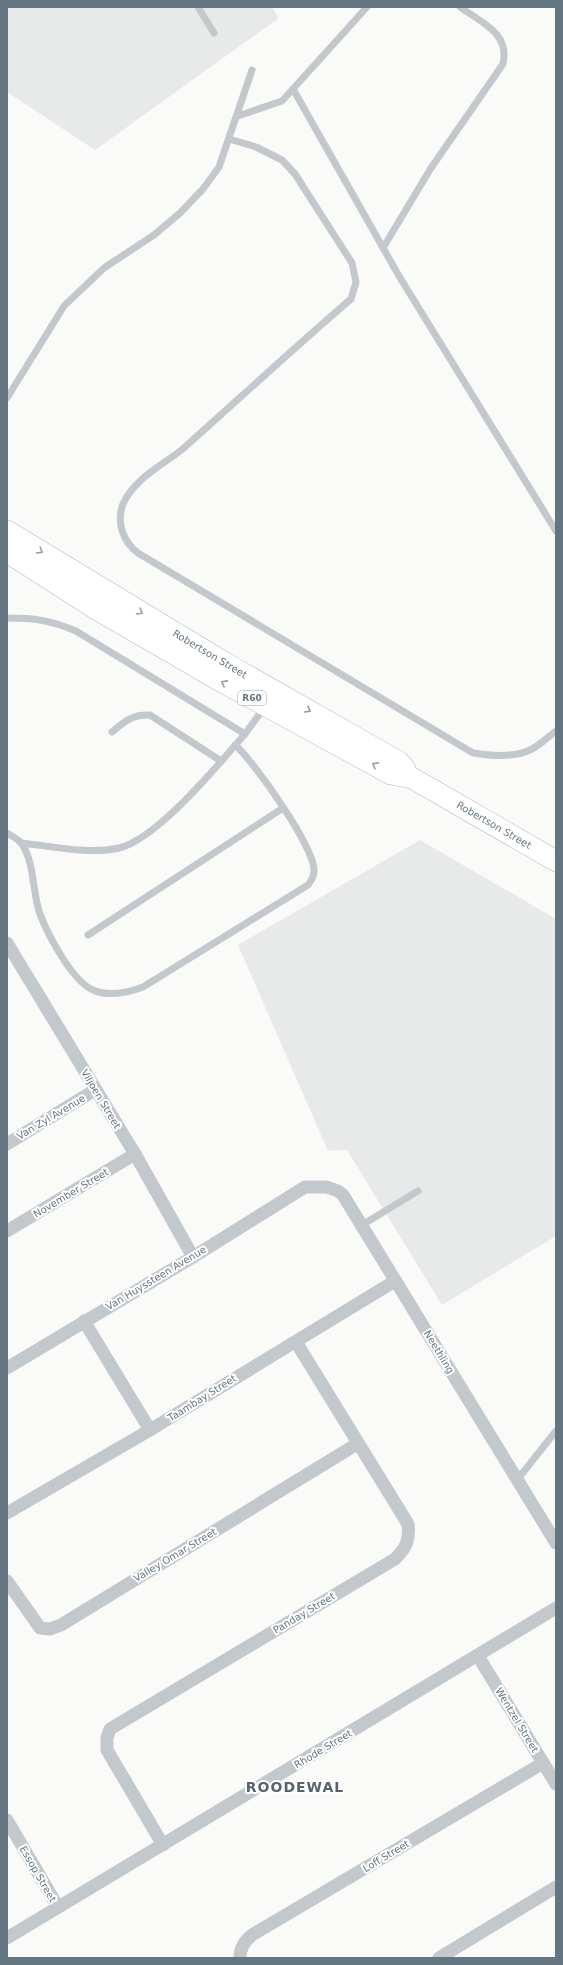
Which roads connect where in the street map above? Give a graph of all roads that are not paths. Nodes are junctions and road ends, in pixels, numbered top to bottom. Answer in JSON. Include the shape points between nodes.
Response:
{"nodes":[{"id":1,"x":198,"y":7,"type":"edge"},
{"id":2,"x":367,"y":7,"type":"edge"},
{"id":3,"x":460,"y":7,"type":"edge"},
{"id":4,"x":214,"y":33,"type":"dead end"},
{"id":5,"x":252,"y":70,"type":"dead end"},
{"id":6,"x":292,"y":89,"type":"junction"},
{"id":7,"x":238,"y":116,"type":"junction"},
{"id":8,"x":229,"y":139,"type":"junction"},
{"id":9,"x":383,"y":248,"type":"junction"},
{"id":10,"x":7,"y":398,"type":"edge"},
{"id":11,"x":7,"y":531,"type":"edge"},
{"id":12,"x":556,"y":531,"type":"edge"},
{"id":13,"x":7,"y":552,"type":"edge"},
{"id":14,"x":7,"y":618,"type":"edge"},
{"id":15,"x":270,"y":698,"type":"junction"},
{"id":16,"x":556,"y":731,"type":"edge"},
{"id":17,"x":112,"y":732,"type":"dead end"},
{"id":18,"x":245,"y":734,"type":"junction"},
{"id":19,"x":235,"y":745,"type":"junction"},
{"id":20,"x":221,"y":761,"type":"junction"},
{"id":21,"x":283,"y":808,"type":"junction"},
{"id":22,"x":7,"y":833,"type":"edge"},
{"id":23,"x":21,"y":843,"type":"junction"},
{"id":24,"x":556,"y":860,"type":"edge"},
{"id":25,"x":88,"y":935,"type":"dead end"},
{"id":26,"x":7,"y":943,"type":"edge"},
{"id":27,"x":95,"y":1090,"type":"junction"},
{"id":28,"x":7,"y":1144,"type":"edge"},
{"id":29,"x":135,"y":1154,"type":"junction"},
{"id":30,"x":304,"y":1187,"type":"joint"},
{"id":31,"x":418,"y":1191,"type":"dead end"},
{"id":32,"x":362,"y":1225,"type":"junction"},
{"id":33,"x":7,"y":1232,"type":"edge"},
{"id":34,"x":193,"y":1257,"type":"junction"},
{"id":35,"x":395,"y":1281,"type":"junction"},
{"id":36,"x":84,"y":1321,"type":"junction"},
{"id":37,"x":296,"y":1342,"type":"junction"},
{"id":38,"x":7,"y":1368,"type":"edge"},
{"id":39,"x":150,"y":1430,"type":"junction"},
{"id":40,"x":556,"y":1431,"type":"edge"},
{"id":41,"x":357,"y":1444,"type":"junction"},
{"id":42,"x":517,"y":1480,"type":"junction"},
{"id":43,"x":7,"y":1513,"type":"edge"},
{"id":44,"x":551,"y":1523,"type":"edge"},
{"id":45,"x":556,"y":1544,"type":"edge"},
{"id":46,"x":7,"y":1581,"type":"edge"},
{"id":47,"x":556,"y":1608,"type":"edge"},
{"id":48,"x":478,"y":1656,"type":"junction"},
{"id":49,"x":543,"y":1763,"type":"junction"},
{"id":50,"x":556,"y":1784,"type":"edge"},
{"id":51,"x":7,"y":1820,"type":"edge"},
{"id":52,"x":163,"y":1845,"type":"junction"},
{"id":53,"x":556,"y":1887,"type":"edge"},
{"id":54,"x":58,"y":1907,"type":"junction"},
{"id":55,"x":7,"y":1938,"type":"edge"},
{"id":56,"x":240,"y":1958,"type":"edge"},
{"id":57,"x":439,"y":1958,"type":"edge"}],
"edges":[{"from":1,"to":4,"type":"lane"},
{"from":2,"to":6,"type":"lane"},
{"from":3,"to":9,"type":"lane","via":[[500,37],[505,46],[503,64],[431,168]]},
{"from":5,"to":7,"type":"lane"},
{"from":6,"to":7,"type":"lane","via":[[282,101]]},
{"from":6,"to":9,"type":"lane"},
{"from":7,"to":8,"type":"lane"},
{"from":8,"to":10,"type":"lane","via":[[219,167],[203,189],[180,213],[154,235],[104,268],[64,306]]},
{"from":8,"to":16,"type":"lane","via":[[256,147],[282,160],[295,174],[352,263],[356,282],[351,299],[183,448],[150,472],[133,490],[122,512],[121,527],[124,537],[130,547],[144,557],[473,753],[497,756],[530,750]]},
{"from":9,"to":12,"type":"lane"},
{"from":11,"to":15,"type":"main road","name":"Robertson Street","number":"R60","one_way":true,"via":[[225,664]]},
{"from":15,"to":13,"type":"main road","name":"Robertson Street","number":"R60","one_way":true,"via":[[96,609]]},
{"from":14,"to":18,"type":"lane","via":[[48,620],[76,631]]},
{"from":15,"to":18,"type":"lane"},
{"from":15,"to":24,"type":"main road","name":"Robertson Street","number":"R60","via":[[391,774],[412,778]]},
{"from":17,"to":20,"type":"lane","via":[[129,718],[140,714],[150,715]]},
{"from":18,"to":19,"type":"lane"},
{"from":19,"to":20,"type":"lane"},
{"from":19,"to":21,"type":"lane","via":[[254,764]]},
{"from":20,"to":23,"type":"lane","via":[[162,823],[139,839],[119,848],[81,850]]},
{"from":21,"to":23,"type":"lane","via":[[307,847],[313,862],[314,871],[308,885],[143,987],[126,993],[93,990],[81,982],[67,963],[52,940],[40,913],[32,871]]},
{"from":21,"to":25,"type":"lane"},
{"from":22,"to":23,"type":"lane"},
{"from":26,"to":27,"type":"street","name":"Viljoen Street"},
{"from":27,"to":28,"type":"street","name":"Van Zyl Avenue"},
{"from":27,"to":29,"type":"street","name":"Viljoen Street"},
{"from":29,"to":33,"type":"street","name":"November Street"},
{"from":29,"to":34,"type":"street","name":"Viljoen Street"},
{"from":30,"to":32,"type":"street","name":"Neethling","via":[[327,1187],[338,1191]]},
{"from":30,"to":34,"type":"street","name":"Van Huyssteen Avenue"},
{"from":31,"to":32,"type":"lane"},
{"from":32,"to":35,"type":"street","name":"Neethling"},
{"from":34,"to":36,"type":"street","name":"Van Huyssteen Avenue"},
{"from":35,"to":37,"type":"street","name":"Taambay Street"},
{"from":35,"to":42,"type":"street","name":"Neethling"},
{"from":36,"to":38,"type":"street","name":"Van Huyssteen Avenue"},
{"from":36,"to":39,"type":"street"},
{"from":37,"to":39,"type":"street","name":"Taambay Street"},
{"from":37,"to":41,"type":"street","name":"Panday Street"},
{"from":39,"to":43,"type":"street","name":"Taambay Street"},
{"from":40,"to":42,"type":"lane"},
{"from":41,"to":46,"type":"street","name":"Valley Omar Street","via":[[61,1625],[50,1629],[40,1628]]},
{"from":41,"to":52,"type":"street","name":"Panday Street","via":[[408,1524],[409,1536],[405,1548],[395,1559],[110,1729],[107,1750]]},
{"from":42,"to":44,"type":"street","name":"Neethling"},
{"from":44,"to":45,"type":"street","name":"Neethling"},
{"from":47,"to":48,"type":"street","name":"Rhode Street"},
{"from":48,"to":49,"type":"street","name":"Wentzel Street"},
{"from":48,"to":52,"type":"street","name":"Rhode Street"},
{"from":49,"to":50,"type":"street","name":"Wentzel Street"},
{"from":49,"to":56,"type":"street","name":"Loff Street","via":[[252,1935],[244,1941]]},
{"from":51,"to":54,"type":"street","name":"Essop Street"},
{"from":52,"to":54,"type":"street","name":"Rhode Street"},
{"from":53,"to":57,"type":"street"},
{"from":54,"to":55,"type":"street","name":"Rhode Street"}]}
